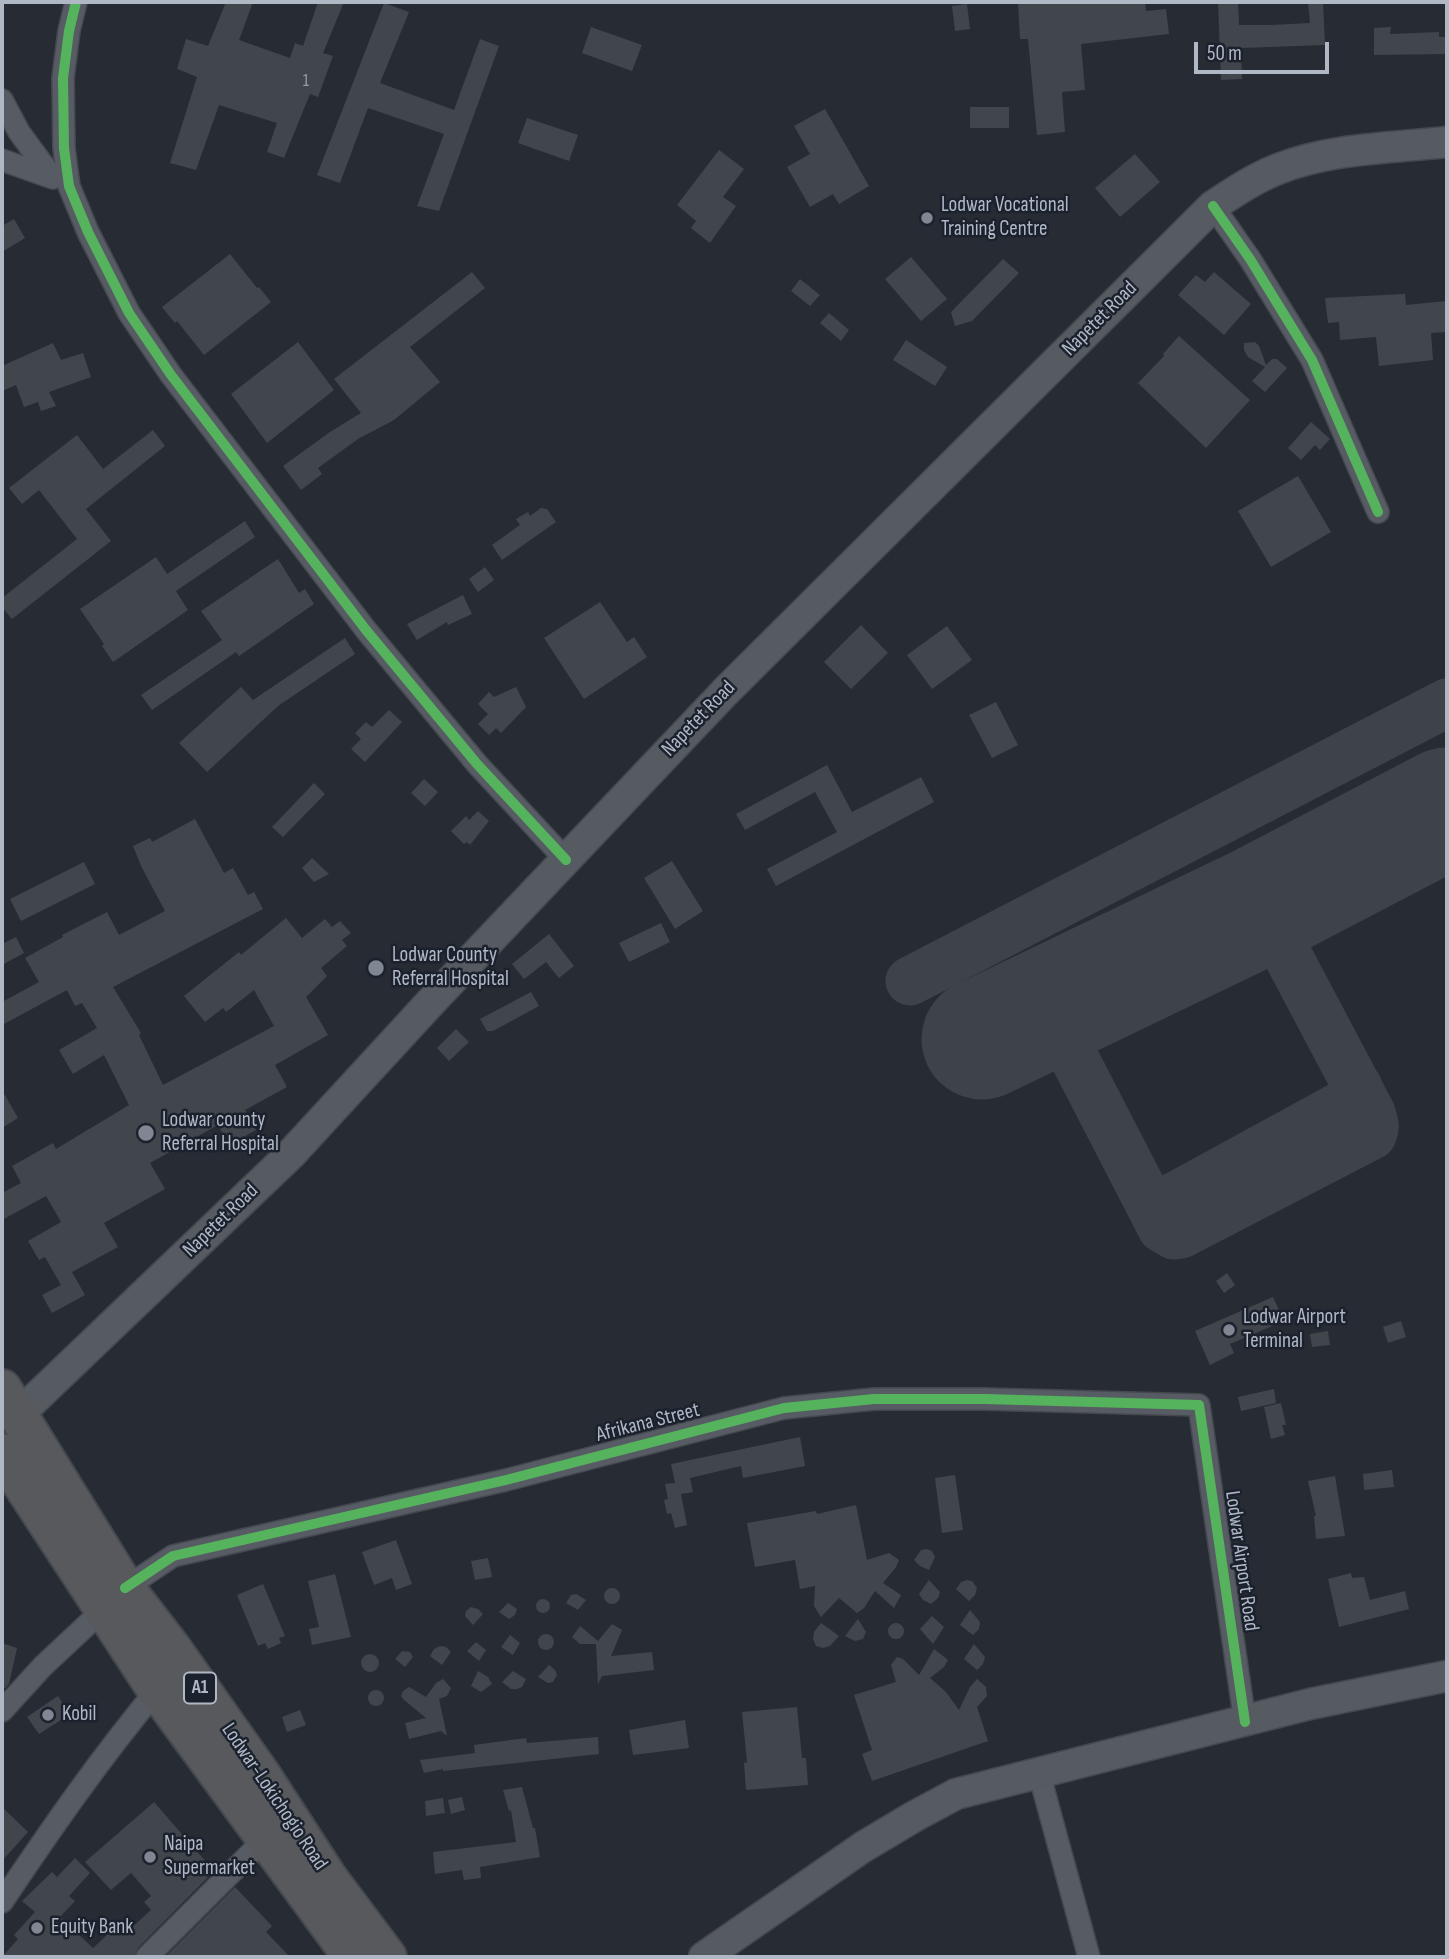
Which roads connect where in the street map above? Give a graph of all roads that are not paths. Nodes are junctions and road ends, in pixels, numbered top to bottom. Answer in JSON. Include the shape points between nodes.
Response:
{"nodes":[{"id":1,"x":76,"y":2,"type":"edge"},
{"id":2,"x":2,"y":100,"type":"edge"},
{"id":3,"x":1447,"y":142,"type":"edge"},
{"id":4,"x":2,"y":160,"type":"edge"},
{"id":5,"x":60,"y":182,"type":"junction"},
{"id":6,"x":1213,"y":206,"type":"junction"},
{"id":7,"x":1378,"y":512,"type":"dead end"},
{"id":8,"x":566,"y":860,"type":"junction"},
{"id":9,"x":10,"y":1402,"type":"edge"},
{"id":10,"x":1199,"y":1405,"type":"joint"},
{"id":11,"x":6,"y":1469,"type":"edge"},
{"id":12,"x":115,"y":1599,"type":"junction"},
{"id":13,"x":1447,"y":1676,"type":"edge"},
{"id":14,"x":156,"y":1690,"type":"junction"},
{"id":15,"x":2,"y":1711,"type":"edge"},
{"id":16,"x":1245,"y":1722,"type":"junction"},
{"id":17,"x":1039,"y":1773,"type":"junction"},
{"id":18,"x":265,"y":1839,"type":"junction"},
{"id":19,"x":2,"y":1902,"type":"edge"},
{"id":20,"x":147,"y":1957,"type":"edge"},
{"id":21,"x":354,"y":1957,"type":"edge"},
{"id":22,"x":387,"y":1957,"type":"edge"},
{"id":23,"x":704,"y":1957,"type":"edge"},
{"id":24,"x":1088,"y":1957,"type":"edge"}],
"edges":[{"from":1,"to":5,"type":"street","via":[[63,78]]},
{"from":2,"to":5,"type":"street","via":[[19,132]]},
{"from":3,"to":6,"type":"main road","name":"Napetet Road","via":[[1303,160],[1276,169]]},
{"from":4,"to":5,"type":"street"},
{"from":5,"to":8,"type":"street","via":[[149,344],[366,631],[477,764]]},
{"from":6,"to":7,"type":"street","via":[[1251,258],[1312,360]]},
{"from":6,"to":8,"type":"main road","name":"Napetet Road","via":[[725,692]]},
{"from":8,"to":9,"type":"main road","name":"Napetet Road","via":[[291,1154]]},
{"from":9,"to":12,"type":"highway","name":"Lodwar-Lokichogio Road","number":"A1"},
{"from":10,"to":12,"type":"street","name":"Afrikana Street","via":[[874,1399],[784,1408],[506,1479],[173,1556]]},
{"from":10,"to":16,"type":"street","name":"Lodwar Airport Road"},
{"from":11,"to":12,"type":"highway","name":"Lodwar-Lokichogio Road","number":"A1"},
{"from":12,"to":14,"type":"highway","name":"Lodwar-Lokichogio Road","number":"A1"},
{"from":12,"to":15,"type":"street","name":"Afrikana Street"},
{"from":12,"to":22,"type":"highway","name":"Lodwar-Lokichogio Road","number":"A1","via":[[177,1655],[327,1877]]},
{"from":13,"to":16,"type":"main road"},
{"from":14,"to":18,"type":"highway","name":"Lodwar-Lokichogio Road","number":"A1"},
{"from":14,"to":19,"type":"street","via":[[71,1800]]},
{"from":16,"to":17,"type":"main road"},
{"from":17,"to":23,"type":"main road","via":[[937,1803],[863,1847]]},
{"from":17,"to":24,"type":"street"},
{"from":18,"to":20,"type":"street"},
{"from":18,"to":21,"type":"highway","name":"Lodwar-Lokichogio Road","number":"A1"}]}
